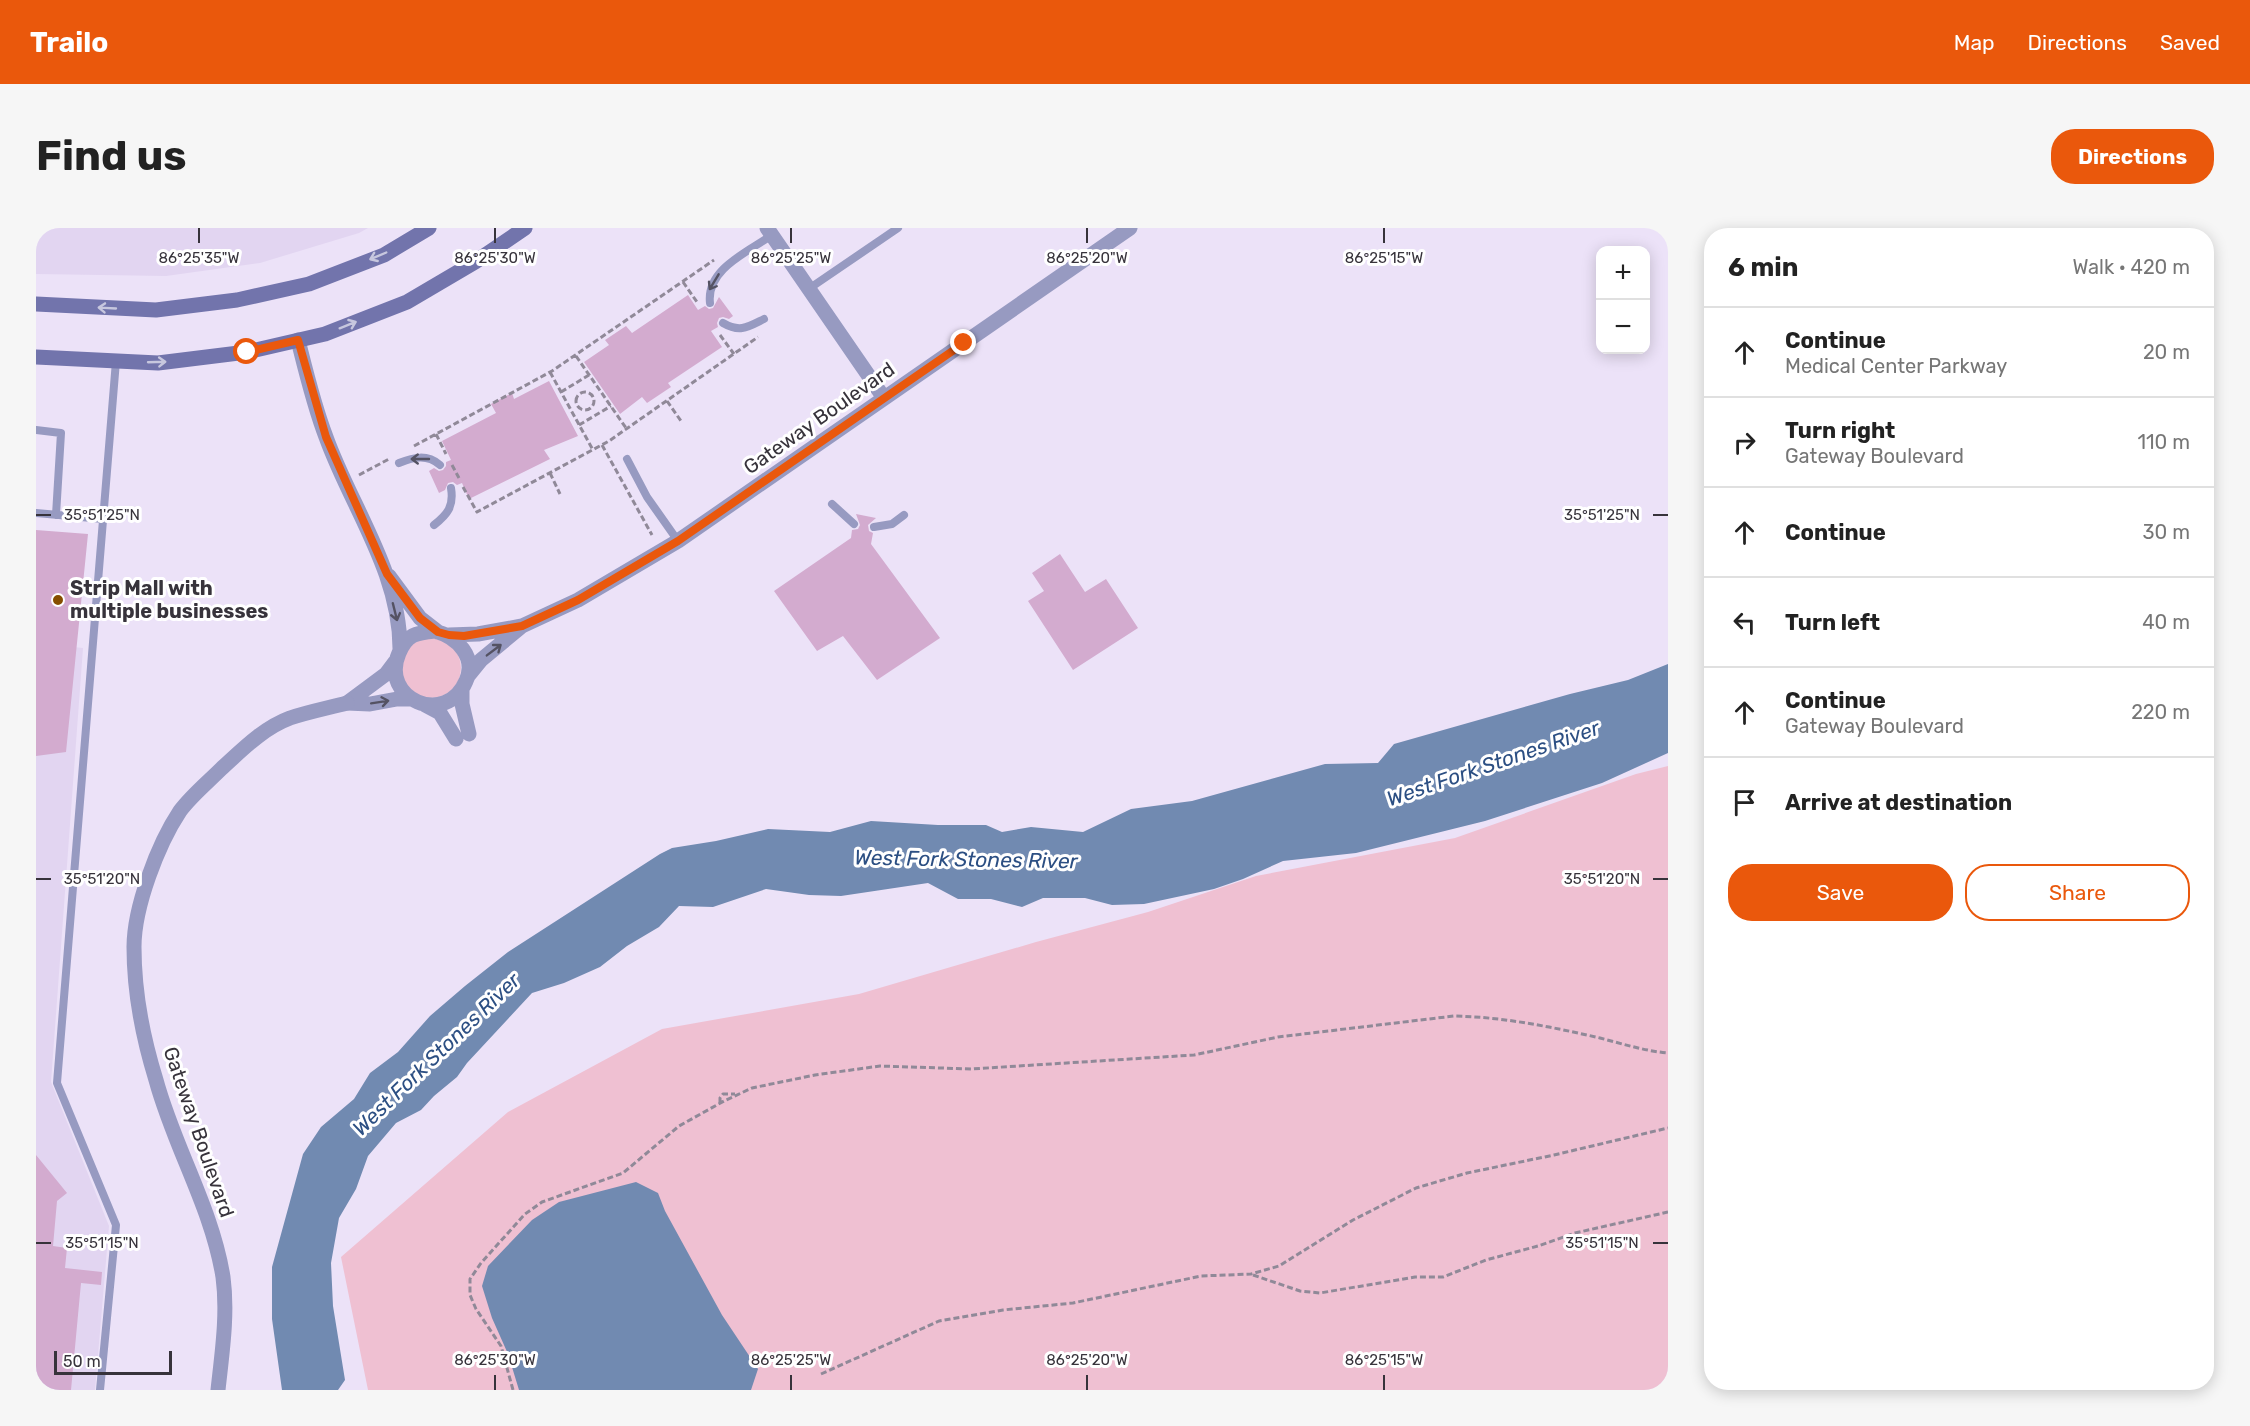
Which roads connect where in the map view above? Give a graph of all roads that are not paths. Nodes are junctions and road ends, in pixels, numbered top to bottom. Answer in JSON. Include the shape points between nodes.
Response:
{"nodes":[{"id":1,"x":429,"y":228,"type":"edge"},
{"id":2,"x":525,"y":228,"type":"edge"},
{"id":3,"x":898,"y":228,"type":"edge"},
{"id":4,"x":1130,"y":228,"type":"edge"},
{"id":5,"x":770,"y":232,"type":"edge"},
{"id":6,"x":810,"y":288,"type":"junction"},
{"id":7,"x":710,"y":303,"type":"dead end"},
{"id":8,"x":36,"y":304,"type":"edge"},
{"id":9,"x":764,"y":319,"type":"dead end"},
{"id":10,"x":719,"y":325,"type":"road end"},
{"id":11,"x":298,"y":340,"type":"junction"},
{"id":12,"x":36,"y":357,"type":"edge"},
{"id":13,"x":116,"y":361,"type":"junction"},
{"id":14,"x":884,"y":398,"type":"junction"},
{"id":15,"x":36,"y":430,"type":"edge"},
{"id":16,"x":397,"y":459,"type":"road end"},
{"id":17,"x":627,"y":459,"type":"dead end"},
{"id":18,"x":440,"y":465,"type":"dead end"},
{"id":19,"x":451,"y":488,"type":"dead end"},
{"id":20,"x":832,"y":504,"type":"dead end"},
{"id":21,"x":36,"y":513,"type":"edge"},
{"id":22,"x":56,"y":514,"type":"junction"},
{"id":23,"x":904,"y":515,"type":"dead end"},
{"id":24,"x":103,"y":519,"type":"junction"},
{"id":25,"x":854,"y":524,"type":"dead end"},
{"id":26,"x":434,"y":525,"type":"dead end"},
{"id":27,"x":874,"y":527,"type":"dead end"},
{"id":28,"x":678,"y":541,"type":"junction"},
{"id":29,"x":387,"y":574,"type":"junction"},
{"id":30,"x":522,"y":626,"type":"junction"},
{"id":31,"x":443,"y":634,"type":"junction"},
{"id":32,"x":397,"y":656,"type":"junction"},
{"id":33,"x":465,"y":683,"type":"junction"},
{"id":34,"x":418,"y":702,"type":"junction"},
{"id":35,"x":347,"y":703,"type":"junction"},
{"id":36,"x":100,"y":1390,"type":"edge"},
{"id":37,"x":219,"y":1390,"type":"edge"}],
"edges":[{"from":1,"to":8,"type":"main road","one_way":true,"via":[[384,255],[309,284],[237,300],[156,310]]},
{"from":11,"to":2,"type":"main road","one_way":true,"via":[[325,334],[407,302]]},
{"from":3,"to":6,"type":"lane"},
{"from":4,"to":14,"type":"street","name":"Gateway Boulevard"},
{"from":5,"to":6,"type":"street"},
{"from":5,"to":7,"type":"lane","one_way":true,"via":[[714,278]]},
{"from":6,"to":14,"type":"street"},
{"from":9,"to":10,"type":"lane","via":[[746,328]]},
{"from":13,"to":11,"type":"main road","one_way":true,"via":[[158,363],[247,352]]},
{"from":11,"to":29,"type":"street","via":[[326,437]]},
{"from":12,"to":13,"type":"main road"},
{"from":13,"to":24,"type":"lane"},
{"from":14,"to":28,"type":"street","name":"Gateway Boulevard"},
{"from":15,"to":22,"type":"lane","via":[[61,433]]},
{"from":18,"to":16,"type":"lane","one_way":true,"via":[[432,459]]},
{"from":17,"to":28,"type":"lane","via":[[647,497]]},
{"from":19,"to":26,"type":"lane","via":[[453,500],[448,513]]},
{"from":20,"to":25,"type":"lane"},
{"from":21,"to":22,"type":"lane"},
{"from":22,"to":24,"type":"lane"},
{"from":23,"to":27,"type":"lane","via":[[892,524]]},
{"from":24,"to":36,"type":"lane","via":[[57,1083],[116,1225]]},
{"from":28,"to":30,"type":"street","name":"Gateway Boulevard","via":[[578,600]]},
{"from":29,"to":31,"type":"street","via":[[420,618]]},
{"from":29,"to":32,"type":"street","one_way":true,"via":[[400,631]]},
{"from":30,"to":31,"type":"street","via":[[478,634]]},
{"from":33,"to":30,"type":"street","one_way":true,"via":[[481,660]]},
{"from":31,"to":32,"type":"street","via":[[416,633],[402,645]]},
{"from":31,"to":33,"type":"street","via":[[460,644],[465,652],[469,665]]},
{"from":32,"to":34,"type":"street","via":[[396,679],[406,695]]},
{"from":32,"to":35,"type":"street","via":[[386,674]]},
{"from":33,"to":34,"type":"street","via":[[446,703]]},
{"from":33,"to":34,"type":"street","via":[[462,736],[440,713]]},
{"from":35,"to":34,"type":"street","one_way":true,"via":[[397,699]]},
{"from":35,"to":37,"type":"street","name":"Gateway Boulevard","via":[[288,719],[253,740],[212,778],[181,810],[158,850],[138,912],[134,955],[144,1034],[156,1082],[208,1216],[223,1278]]}]}
